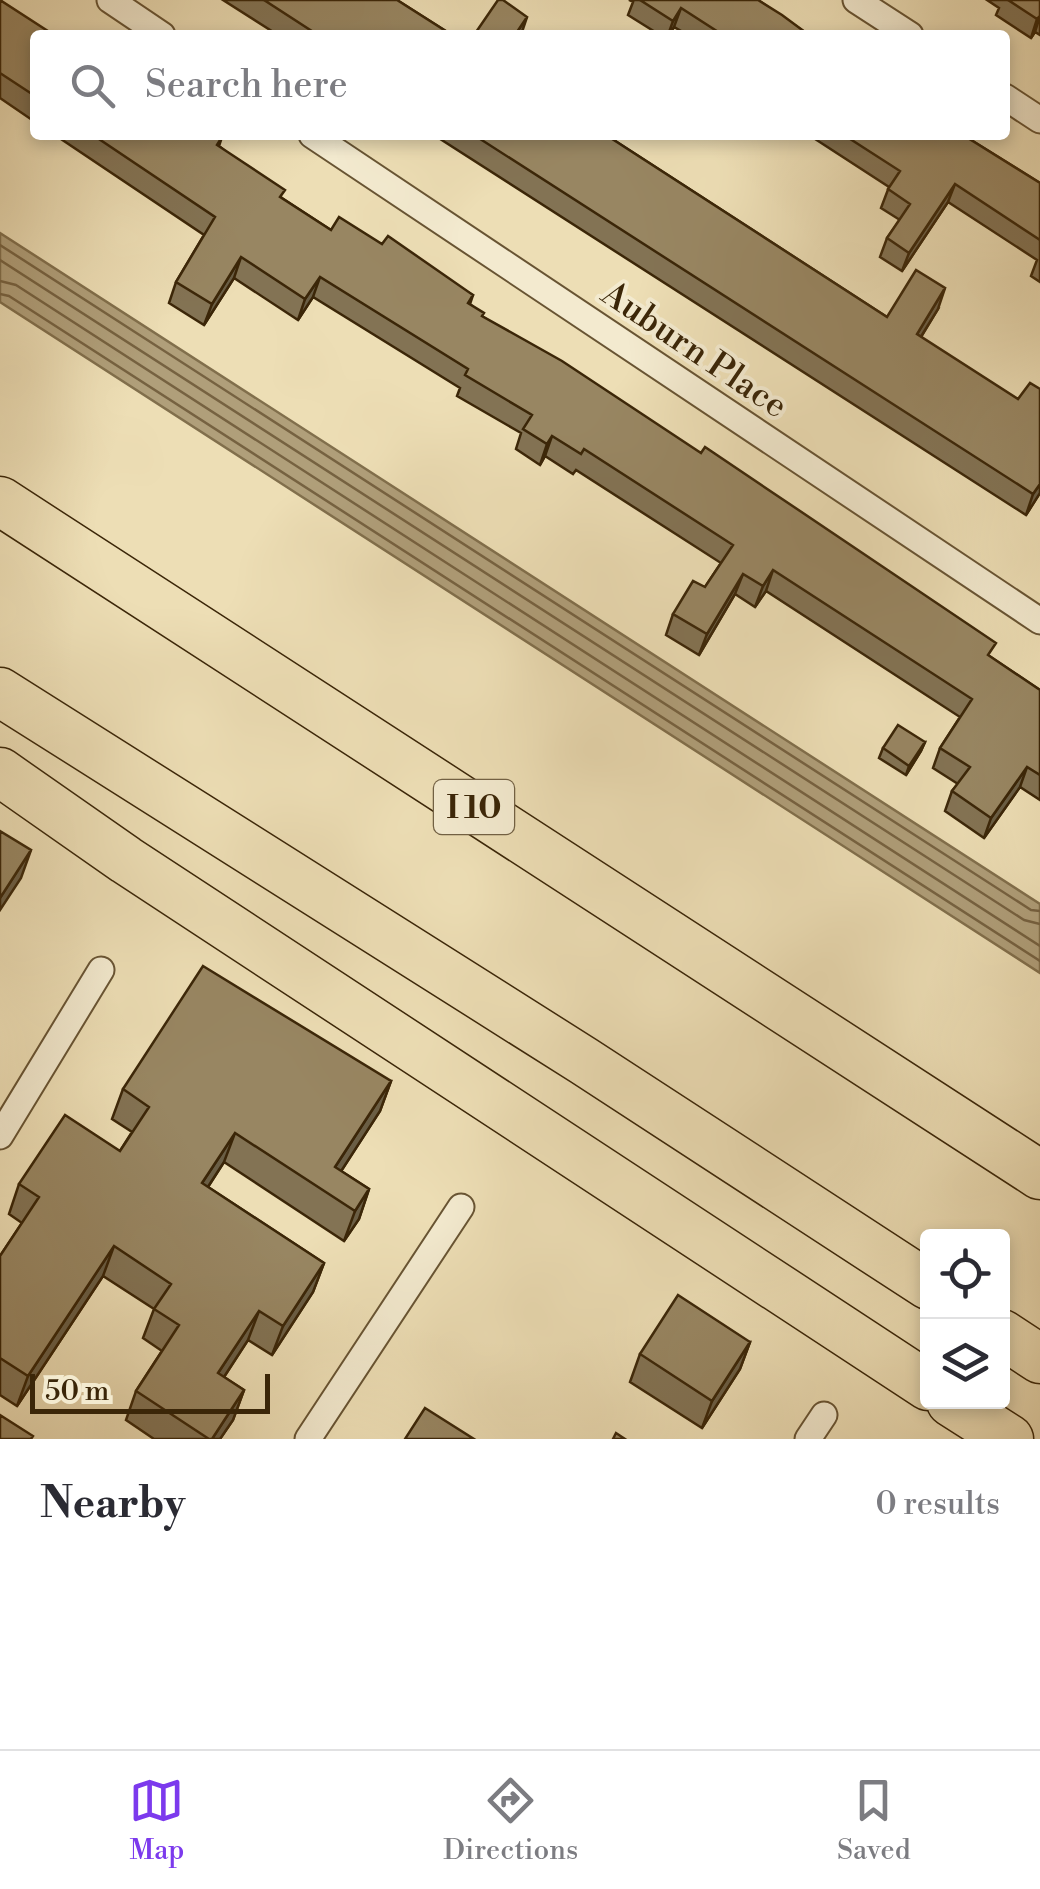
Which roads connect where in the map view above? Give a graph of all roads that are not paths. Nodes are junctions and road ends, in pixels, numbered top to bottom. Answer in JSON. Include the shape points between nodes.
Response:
{"nodes":[{"id":1,"x":110,"y":0,"type":"edge"},
{"id":2,"x":856,"y":0,"type":"edge"},
{"id":3,"x":155,"y":30,"type":"edge"},
{"id":4,"x":902,"y":30,"type":"edge"},
{"id":5,"x":1010,"y":100,"type":"edge"},
{"id":6,"x":1040,"y":120,"type":"edge"},
{"id":7,"x":319,"y":140,"type":"edge"},
{"id":8,"x":0,"y":501,"type":"edge"},
{"id":9,"x":1040,"y":621,"type":"edge"},
{"id":10,"x":0,"y":692,"type":"edge"},
{"id":11,"x":0,"y":772,"type":"edge"},
{"id":12,"x":101,"y":970,"type":"dead end"},
{"id":13,"x":10,"y":1100,"type":"edge"},
{"id":14,"x":947,"y":1113,"type":"junction"},
{"id":15,"x":0,"y":1136,"type":"edge"},
{"id":16,"x":1040,"y":1163,"type":"edge"},
{"id":17,"x":1040,"y":1175,"type":"edge"},
{"id":18,"x":461,"y":1207,"type":"dead end"},
{"id":19,"x":920,"y":1280,"type":"edge"},
{"id":20,"x":1010,"y":1339,"type":"edge"},
{"id":21,"x":1040,"y":1359,"type":"edge"},
{"id":22,"x":920,"y":1381,"type":"edge"},
{"id":23,"x":963,"y":1409,"type":"edge"},
{"id":24,"x":824,"y":1415,"type":"dead end"},
{"id":25,"x":308,"y":1439,"type":"edge"},
{"id":26,"x":808,"y":1439,"type":"edge"},
{"id":27,"x":1008,"y":1439,"type":"edge"}],
"edges":[{"from":1,"to":3,"type":"street"},
{"from":2,"to":4,"type":"street"},
{"from":5,"to":6,"type":"street"},
{"from":7,"to":9,"type":"street","name":"Auburn Place"},
{"from":8,"to":14,"type":"highway","number":"I 10"},
{"from":10,"to":19,"type":"highway"},
{"from":11,"to":22,"type":"highway"},
{"from":12,"to":13,"type":"street"},
{"from":13,"to":15,"type":"street"},
{"from":14,"to":16,"type":"highway"},
{"from":14,"to":17,"type":"highway","number":"I 10"},
{"from":18,"to":25,"type":"street"},
{"from":20,"to":21,"type":"highway"},
{"from":23,"to":27,"type":"highway"},
{"from":24,"to":26,"type":"street"}]}
